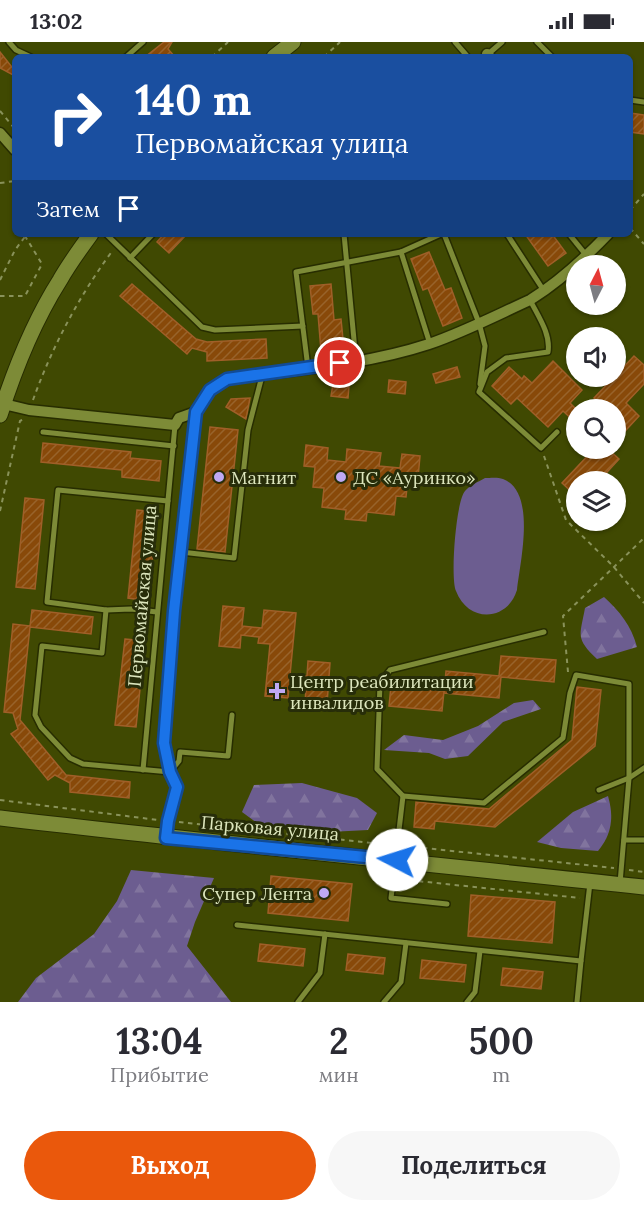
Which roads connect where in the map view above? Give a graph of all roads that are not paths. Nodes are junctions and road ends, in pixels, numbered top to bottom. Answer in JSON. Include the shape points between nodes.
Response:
{"nodes":[{"id":1,"x":9,"y":42,"type":"edge"},
{"id":2,"x":143,"y":42,"type":"edge"},
{"id":3,"x":293,"y":42,"type":"edge"},
{"id":4,"x":455,"y":42,"type":"edge"},
{"id":5,"x":502,"y":42,"type":"edge"},
{"id":6,"x":537,"y":42,"type":"edge"},
{"id":7,"x":23,"y":54,"type":"edge"},
{"id":8,"x":129,"y":54,"type":"edge"},
{"id":9,"x":278,"y":54,"type":"edge"},
{"id":10,"x":465,"y":54,"type":"edge"},
{"id":11,"x":489,"y":54,"type":"edge"},
{"id":12,"x":549,"y":54,"type":"edge"},
{"id":13,"x":0,"y":134,"type":"edge"},
{"id":14,"x":12,"y":147,"type":"edge"},
{"id":15,"x":89,"y":237,"type":"edge"},
{"id":16,"x":109,"y":237,"type":"edge"},
{"id":17,"x":150,"y":237,"type":"edge"},
{"id":18,"x":344,"y":237,"type":"edge"},
{"id":19,"x":435,"y":237,"type":"edge"},
{"id":20,"x":443,"y":237,"type":"edge"},
{"id":21,"x":509,"y":237,"type":"edge"},
{"id":22,"x":571,"y":237,"type":"edge"},
{"id":23,"x":605,"y":237,"type":"edge"},
{"id":24,"x":401,"y":252,"type":"junction"},
{"id":25,"x":586,"y":255,"type":"edge"},
{"id":26,"x":588,"y":255,"type":"edge"},
{"id":27,"x":130,"y":258,"type":"junction"},
{"id":28,"x":348,"y":262,"type":"junction"},
{"id":29,"x":566,"y":273,"type":"edge"},
{"id":30,"x":544,"y":291,"type":"junction"},
{"id":31,"x":530,"y":300,"type":"junction"},
{"id":32,"x":479,"y":323,"type":"junction"},
{"id":33,"x":303,"y":326,"type":"junction"},
{"id":34,"x":430,"y":344,"type":"junction"},
{"id":35,"x":357,"y":361,"type":"junction"},
{"id":36,"x":308,"y":368,"type":"junction"},
{"id":37,"x":262,"y":374,"type":"junction"},
{"id":38,"x":479,"y":392,"type":"junction"},
{"id":39,"x":1,"y":407,"type":"edge"},
{"id":40,"x":196,"y":412,"type":"junction"},
{"id":41,"x":175,"y":425,"type":"junction"},
{"id":42,"x":43,"y":432,"type":"dead end"},
{"id":43,"x":557,"y":432,"type":"dead end"},
{"id":44,"x":174,"y":446,"type":"junction"},
{"id":45,"x":168,"y":501,"type":"junction"},
{"id":46,"x":180,"y":552,"type":"junction"},
{"id":47,"x":106,"y":610,"type":"junction"},
{"id":48,"x":157,"y":612,"type":"junction"},
{"id":49,"x":544,"y":632,"type":"dead end"},
{"id":50,"x":232,"y":715,"type":"dead end"},
{"id":51,"x":644,"y":768,"type":"edge"},
{"id":52,"x":143,"y":770,"type":"junction"},
{"id":53,"x":170,"y":772,"type":"junction"},
{"id":54,"x":630,"y":778,"type":"junction"},
{"id":55,"x":599,"y":790,"type":"dead end"},
{"id":56,"x":403,"y":796,"type":"junction"},
{"id":57,"x":0,"y":818,"type":"edge"},
{"id":58,"x":166,"y":838,"type":"junction"},
{"id":59,"x":624,"y":840,"type":"junction"},
{"id":60,"x":644,"y":840,"type":"edge"},
{"id":61,"x":398,"y":853,"type":"junction"},
{"id":62,"x":620,"y":877,"type":"junction"},
{"id":63,"x":590,"y":881,"type":"junction"},
{"id":64,"x":644,"y":887,"type":"edge"},
{"id":65,"x":447,"y":904,"type":"dead end"},
{"id":66,"x":237,"y":925,"type":"dead end"},
{"id":67,"x":325,"y":934,"type":"junction"},
{"id":68,"x":406,"y":943,"type":"junction"},
{"id":69,"x":480,"y":951,"type":"junction"},
{"id":70,"x":581,"y":961,"type":"junction"},
{"id":71,"x":298,"y":1002,"type":"edge"},
{"id":72,"x":384,"y":1002,"type":"edge"},
{"id":73,"x":467,"y":1002,"type":"edge"},
{"id":74,"x":577,"y":1002,"type":"edge"}],
"edges":[{"from":1,"to":7,"type":"lane"},
{"from":2,"to":8,"type":"lane"},
{"from":3,"to":9,"type":"main road"},
{"from":4,"to":10,"type":"lane"},
{"from":5,"to":11,"type":"lane"},
{"from":6,"to":12,"type":"lane"},
{"from":13,"to":14,"type":"street"},
{"from":15,"to":39,"type":"main road","via":[[41,314]]},
{"from":16,"to":27,"type":"lane"},
{"from":17,"to":27,"type":"lane"},
{"from":18,"to":28,"type":"lane"},
{"from":19,"to":24,"type":"lane"},
{"from":20,"to":32,"type":"lane"},
{"from":21,"to":30,"type":"lane"},
{"from":22,"to":25,"type":"lane"},
{"from":23,"to":26,"type":"street","name":"Первомайская улица"},
{"from":24,"to":28,"type":"lane"},
{"from":24,"to":34,"type":"lane"},
{"from":27,"to":33,"type":"lane","via":[[202,327],[215,330]]},
{"from":28,"to":33,"type":"lane","via":[[296,272]]},
{"from":28,"to":35,"type":"lane"},
{"from":29,"to":30,"type":"street","name":"Первомайская улица"},
{"from":30,"to":31,"type":"street","name":"Первомайская улица"},
{"from":31,"to":32,"type":"street","name":"Первомайская улица"},
{"from":31,"to":38,"type":"lane","via":[[550,343],[548,352],[506,358],[487,372]]},
{"from":32,"to":34,"type":"street","name":"Первомайская улица"},
{"from":32,"to":38,"type":"lane","via":[[485,346]]},
{"from":33,"to":36,"type":"lane"},
{"from":34,"to":35,"type":"street","name":"Первомайская улица"},
{"from":35,"to":36,"type":"street","name":"Первомайская улица"},
{"from":36,"to":37,"type":"street","name":"Первомайская улица"},
{"from":37,"to":40,"type":"street","name":"Первомайская улица","via":[[227,379],[210,390]]},
{"from":37,"to":46,"type":"lane","via":[[248,430],[234,558]]},
{"from":38,"to":43,"type":"lane","via":[[541,448]]},
{"from":39,"to":41,"type":"street"},
{"from":40,"to":41,"type":"street","via":[[179,418]]},
{"from":40,"to":46,"type":"street","name":"Первомайская улица"},
{"from":41,"to":44,"type":"lane","name":"Первомайская улица"},
{"from":42,"to":44,"type":"lane"},
{"from":44,"to":45,"type":"lane","name":"Первомайская улица"},
{"from":45,"to":47,"type":"lane","via":[[58,490],[47,602]]},
{"from":45,"to":48,"type":"lane","name":"Первомайская улица"},
{"from":46,"to":53,"type":"street","name":"Первомайская улица","via":[[164,743]]},
{"from":47,"to":48,"type":"lane"},
{"from":47,"to":52,"type":"lane","via":[[102,653],[42,646],[36,715],[41,727],[70,758],[83,764]]},
{"from":48,"to":52,"type":"lane","name":"Первомайская улица"},
{"from":49,"to":56,"type":"lane","via":[[390,670],[380,683],[377,770]]},
{"from":50,"to":53,"type":"lane","via":[[228,756],[180,752],[179,761]]},
{"from":51,"to":54,"type":"lane"},
{"from":52,"to":53,"type":"lane"},
{"from":53,"to":58,"type":"street","name":"Первомайская улица","via":[[177,787]]},
{"from":54,"to":55,"type":"lane"},
{"from":54,"to":56,"type":"lane","via":[[629,684],[576,675],[563,738],[484,803]]},
{"from":54,"to":59,"type":"lane"},
{"from":56,"to":61,"type":"lane"},
{"from":57,"to":58,"type":"main road","name":"Парковая улица"},
{"from":58,"to":61,"type":"main road","name":"Парковая улица"},
{"from":59,"to":60,"type":"lane"},
{"from":59,"to":62,"type":"lane"},
{"from":61,"to":63,"type":"main road","name":"Парковая улица"},
{"from":61,"to":65,"type":"lane","via":[[391,898]]},
{"from":62,"to":63,"type":"main road","name":"Парковая улица"},
{"from":62,"to":64,"type":"main road","name":"Парковая улица"},
{"from":63,"to":70,"type":"lane"},
{"from":66,"to":67,"type":"lane"},
{"from":67,"to":68,"type":"lane"},
{"from":67,"to":71,"type":"lane","via":[[320,973]]},
{"from":68,"to":69,"type":"lane"},
{"from":68,"to":72,"type":"lane","via":[[401,982]]},
{"from":69,"to":70,"type":"lane"},
{"from":69,"to":73,"type":"lane","via":[[475,992]]},
{"from":70,"to":74,"type":"lane"}]}
